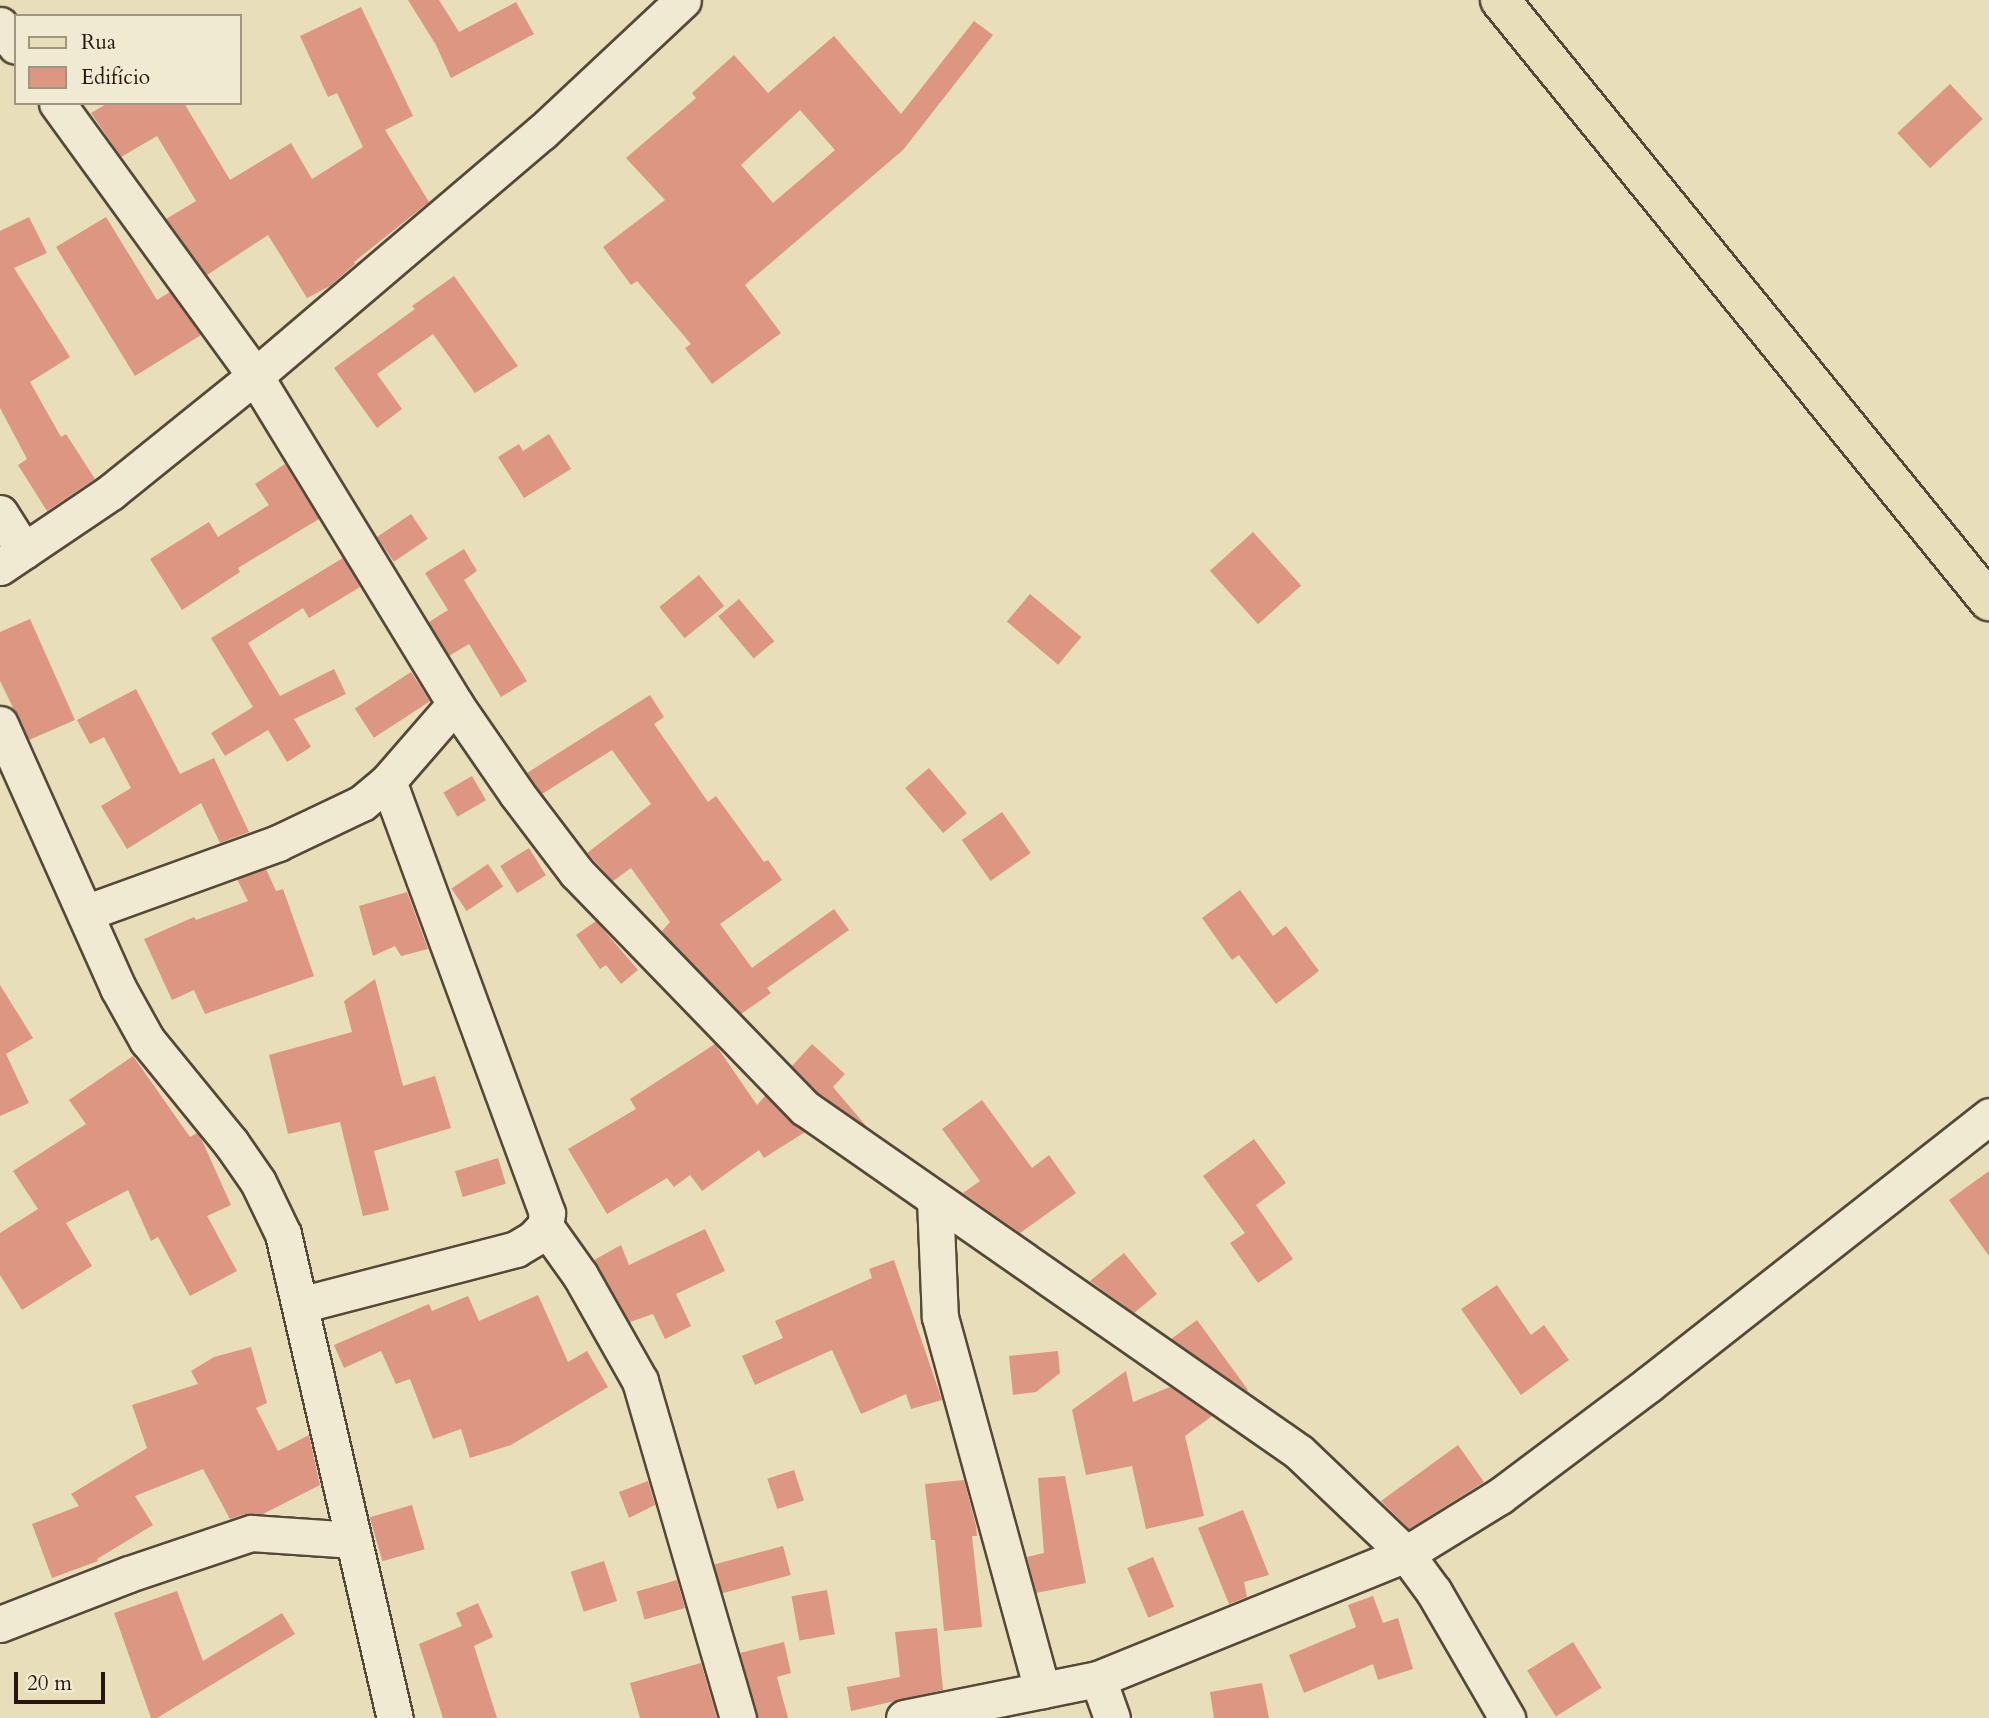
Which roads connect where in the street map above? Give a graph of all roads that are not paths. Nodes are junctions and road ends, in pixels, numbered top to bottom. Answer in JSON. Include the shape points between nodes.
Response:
{"nodes":[{"id":1,"x":683,"y":0,"type":"edge"},
{"id":2,"x":1500,"y":0,"type":"edge"},
{"id":3,"x":0,"y":25,"type":"edge"},
{"id":4,"x":14,"y":43,"type":"edge"},
{"id":5,"x":58,"y":105,"type":"edge"},
{"id":6,"x":255,"y":376,"type":"junction"},
{"id":7,"x":0,"y":513,"type":"edge"},
{"id":8,"x":12,"y":559,"type":"edge"},
{"id":9,"x":1989,"y":601,"type":"edge"},
{"id":10,"x":455,"y":704,"type":"junction"},
{"id":11,"x":0,"y":724,"type":"edge"},
{"id":12,"x":388,"y":780,"type":"junction"},
{"id":13,"x":85,"y":913,"type":"junction"},
{"id":14,"x":1989,"y":1116,"type":"edge"},
{"id":15,"x":935,"y":1200,"type":"junction"},
{"id":16,"x":545,"y":1226,"type":"junction"},
{"id":17,"x":300,"y":1305,"type":"junction"},
{"id":18,"x":354,"y":1540,"type":"junction"},
{"id":19,"x":1406,"y":1554,"type":"junction"},
{"id":20,"x":0,"y":1624,"type":"edge"},
{"id":21,"x":1098,"y":1679,"type":"junction"},
{"id":22,"x":1042,"y":1690,"type":"junction"},
{"id":23,"x":395,"y":1718,"type":"edge"},
{"id":24,"x":738,"y":1718,"type":"edge"},
{"id":25,"x":904,"y":1718,"type":"edge"},
{"id":26,"x":1112,"y":1718,"type":"edge"},
{"id":27,"x":1507,"y":1718,"type":"edge"}],
"edges":[{"from":1,"to":6,"type":"street","via":[[542,132]]},
{"from":2,"to":9,"type":"main road"},
{"from":3,"to":4,"type":"street"},
{"from":5,"to":6,"type":"street"},
{"from":6,"to":8,"type":"street","via":[[111,492]]},
{"from":6,"to":10,"type":"street"},
{"from":7,"to":8,"type":"street"},
{"from":10,"to":12,"type":"street"},
{"from":10,"to":15,"type":"street","via":[[577,873],[805,1108]]},
{"from":11,"to":13,"type":"street"},
{"from":12,"to":13,"type":"street","via":[[362,803],[278,843]]},
{"from":12,"to":16,"type":"street","via":[[525,1150],[547,1213]]},
{"from":13,"to":17,"type":"street","via":[[147,1040],[258,1182],[283,1234]]},
{"from":14,"to":19,"type":"street","via":[[1649,1384],[1510,1488]]},
{"from":15,"to":19,"type":"street","via":[[1299,1452]]},
{"from":15,"to":22,"type":"street","via":[[940,1317]]},
{"from":16,"to":17,"type":"street","via":[[516,1249]]},
{"from":16,"to":24,"type":"street","via":[[580,1275],[640,1381]]},
{"from":17,"to":18,"type":"street"},
{"from":18,"to":20,"type":"street","via":[[251,1533]]},
{"from":18,"to":23,"type":"street"},
{"from":19,"to":21,"type":"street"},
{"from":19,"to":27,"type":"street","via":[[1434,1592]]},
{"from":21,"to":22,"type":"street"},
{"from":21,"to":26,"type":"street"},
{"from":22,"to":25,"type":"street"}]}
